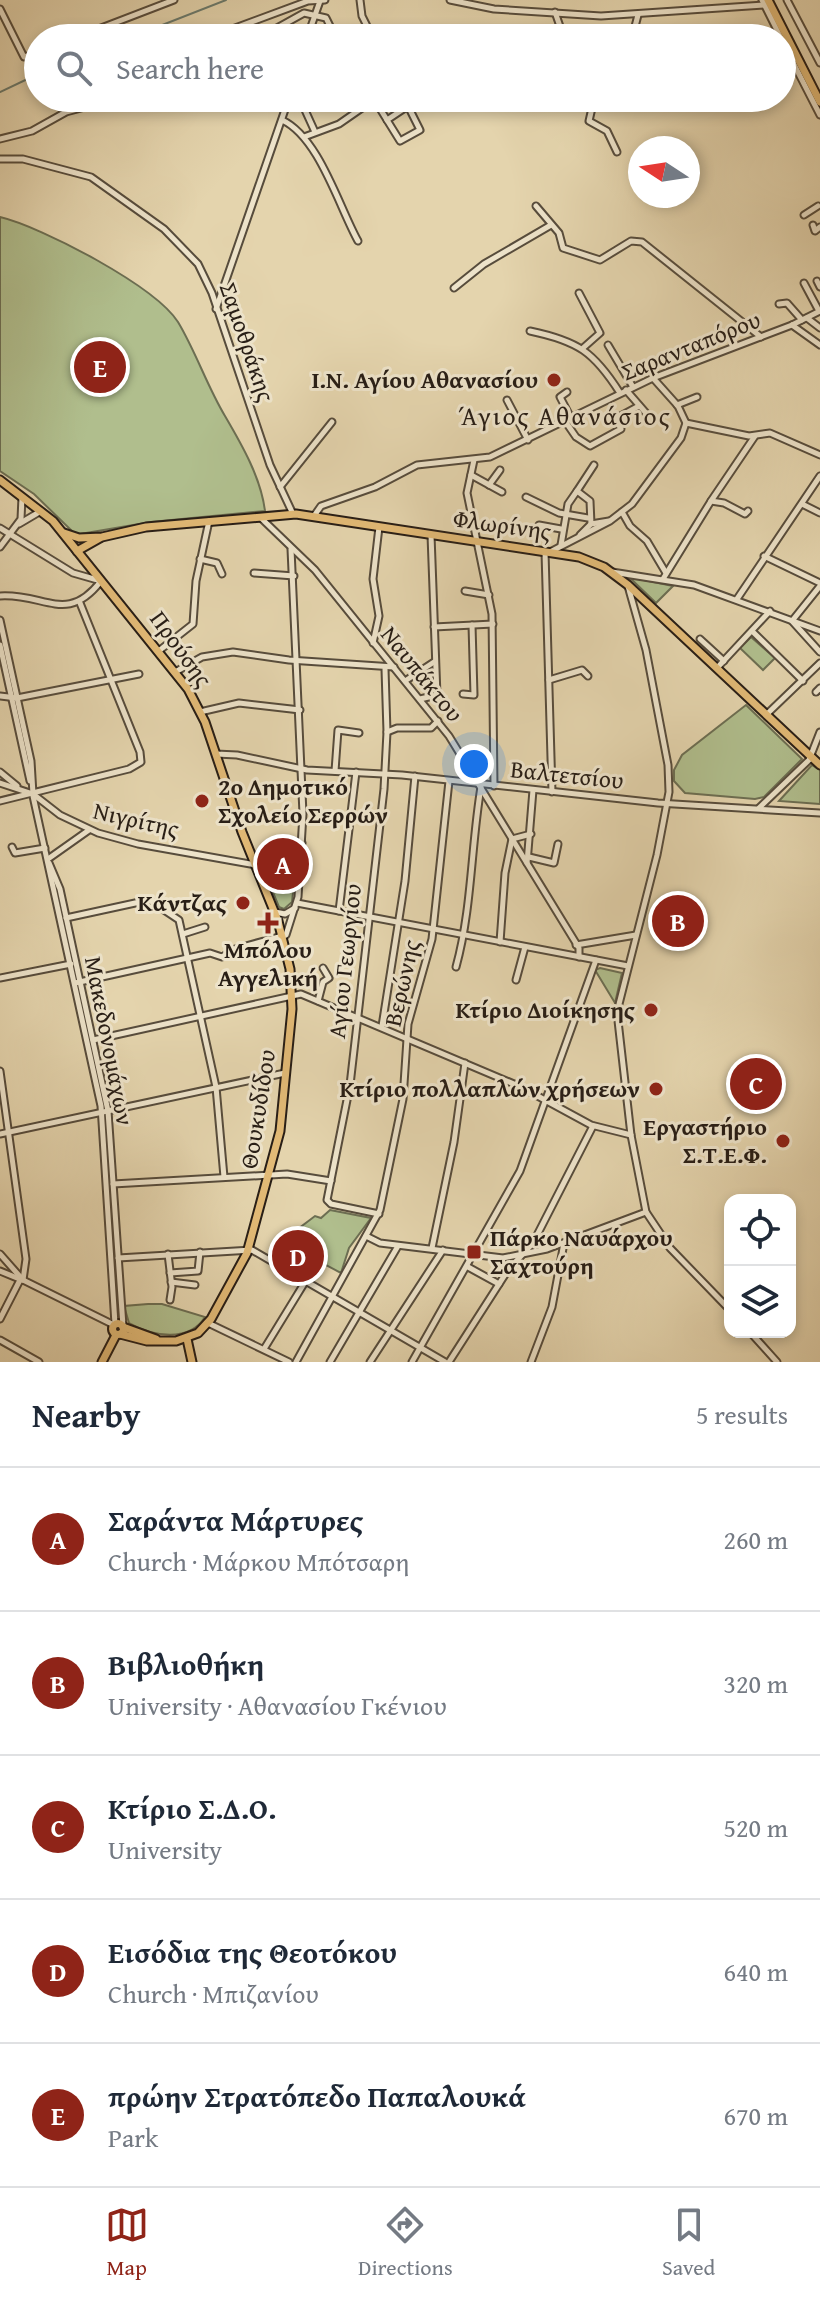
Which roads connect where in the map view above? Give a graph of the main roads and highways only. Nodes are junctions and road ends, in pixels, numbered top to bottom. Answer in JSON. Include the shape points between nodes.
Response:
{"nodes":[{"id":1,"x":765,"y":2,"type":"edge"},
{"id":2,"x":777,"y":24,"type":"edge"},
{"id":3,"x":796,"y":58,"type":"edge"},
{"id":4,"x":820,"y":102,"type":"edge"},
{"id":5,"x":0,"y":480,"type":"edge"},
{"id":6,"x":62,"y":532,"type":"junction"},
{"id":7,"x":102,"y":537,"type":"junction"},
{"id":8,"x":77,"y":551,"type":"junction"},
{"id":9,"x":820,"y":765,"type":"edge"},
{"id":10,"x":264,"y":884,"type":"joint"},
{"id":11,"x":187,"y":1339,"type":"junction"},
{"id":12,"x":102,"y":1362,"type":"edge"},
{"id":13,"x":192,"y":1362,"type":"edge"}],
"edges":[{"from":1,"to":2,"type":"main road"},
{"from":3,"to":4,"type":"main road"},
{"from":5,"to":6,"type":"main road","name":"Προύσης"},
{"from":6,"to":7,"type":"main road","name":"Φλωρίνης"},
{"from":6,"to":8,"type":"main road","name":"Προύσης"},
{"from":7,"to":8,"type":"main road","name":"Φλωρίνης"},
{"from":7,"to":9,"type":"main road","name":"Φλωρίνης","via":[[146,527],[293,514],[585,559],[628,585]]},
{"from":8,"to":10,"type":"main road","name":"Προύσης","via":[[177,671],[200,712]]},
{"from":10,"to":11,"type":"main road","name":"Θουκυδίδου","via":[[284,937],[292,995],[280,1131],[248,1249],[208,1323]]},
{"from":11,"to":12,"type":"main road","via":[[158,1340],[118,1329]]},
{"from":11,"to":13,"type":"main road"}]}
